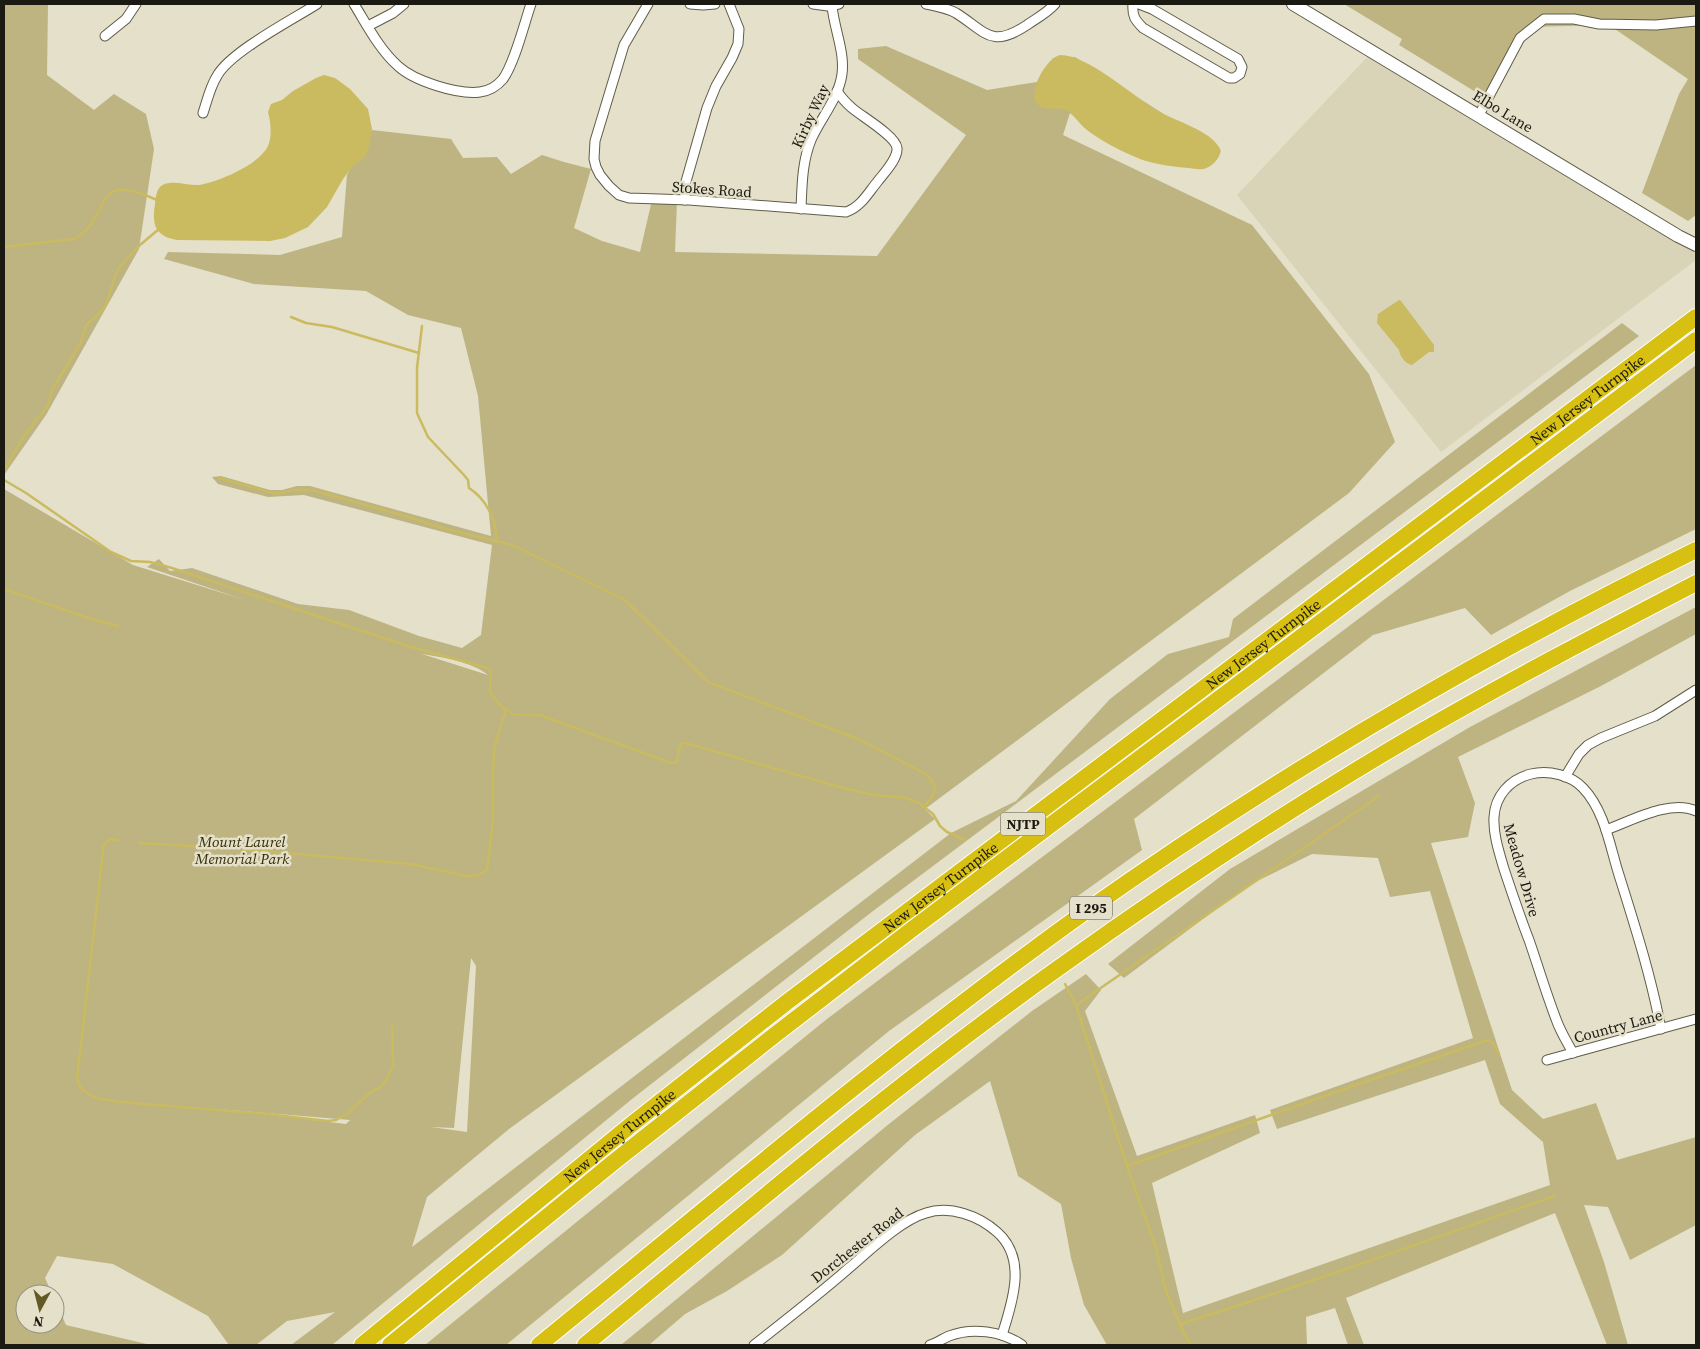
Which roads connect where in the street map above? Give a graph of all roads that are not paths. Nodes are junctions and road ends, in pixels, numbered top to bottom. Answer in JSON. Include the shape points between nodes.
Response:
{"nodes":[{"id":1,"x":136,"y":4,"type":"edge"},
{"id":2,"x":317,"y":4,"type":"edge"},
{"id":3,"x":354,"y":4,"type":"edge"},
{"id":4,"x":404,"y":4,"type":"edge"},
{"id":5,"x":531,"y":4,"type":"edge"},
{"id":6,"x":648,"y":4,"type":"edge"},
{"id":7,"x":690,"y":4,"type":"edge"},
{"id":8,"x":715,"y":4,"type":"edge"},
{"id":9,"x":729,"y":4,"type":"edge"},
{"id":10,"x":813,"y":4,"type":"edge"},
{"id":11,"x":926,"y":4,"type":"edge"},
{"id":12,"x":1055,"y":4,"type":"edge"},
{"id":13,"x":1134,"y":4,"type":"edge"},
{"id":14,"x":1139,"y":4,"type":"edge"},
{"id":15,"x":1293,"y":4,"type":"edge"},
{"id":16,"x":836,"y":5,"type":"edge"},
{"id":17,"x":1696,"y":21,"type":"edge"},
{"id":18,"x":368,"y":26,"type":"junction"},
{"id":19,"x":105,"y":36,"type":"dead end"},
{"id":20,"x":836,"y":91,"type":"junction"},
{"id":21,"x":203,"y":113,"type":"dead end"},
{"id":22,"x":1479,"y":115,"type":"junction"},
{"id":23,"x":685,"y":200,"type":"junction"},
{"id":24,"x":801,"y":209,"type":"junction"},
{"id":25,"x":1696,"y":245,"type":"edge"},
{"id":26,"x":1696,"y":318,"type":"edge"},
{"id":27,"x":1696,"y":340,"type":"edge"},
{"id":28,"x":1696,"y":550,"type":"edge"},
{"id":29,"x":1696,"y":583,"type":"edge"},
{"id":30,"x":1696,"y":690,"type":"edge"},
{"id":31,"x":1566,"y":777,"type":"junction"},
{"id":32,"x":1696,"y":811,"type":"edge"},
{"id":33,"x":1606,"y":830,"type":"junction"},
{"id":34,"x":1696,"y":1019,"type":"edge"},
{"id":35,"x":1660,"y":1028,"type":"junction"},
{"id":36,"x":1573,"y":1053,"type":"junction"},
{"id":37,"x":1547,"y":1060,"type":"dead end"},
{"id":38,"x":1002,"y":1335,"type":"junction"},
{"id":39,"x":362,"y":1345,"type":"edge"},
{"id":40,"x":390,"y":1345,"type":"edge"},
{"id":41,"x":539,"y":1345,"type":"edge"},
{"id":42,"x":584,"y":1345,"type":"edge"},
{"id":43,"x":754,"y":1345,"type":"edge"},
{"id":44,"x":930,"y":1345,"type":"edge"},
{"id":45,"x":1022,"y":1345,"type":"edge"}],
"edges":[{"from":1,"to":19,"type":"street","via":[[126,19]]},
{"from":2,"to":21,"type":"street","via":[[224,66],[216,77]]},
{"from":3,"to":18,"type":"street"},
{"from":4,"to":18,"type":"street"},
{"from":5,"to":18,"type":"street","via":[[503,78],[489,90],[480,92],[445,87],[409,73],[385,52]]},
{"from":6,"to":23,"type":"street","name":"Stokes Road","via":[[621,53],[597,133],[594,159],[604,181],[624,197]]},
{"from":7,"to":8,"type":"street"},
{"from":9,"to":23,"type":"street","via":[[739,29],[738,44],[707,108],[685,185]]},
{"from":10,"to":16,"type":"street"},
{"from":11,"to":12,"type":"street","via":[[949,10],[982,32],[996,36],[1011,35]]},
{"from":13,"to":14,"type":"street","via":[[1132,13],[1143,28],[1229,78],[1240,74],[1242,67],[1238,58],[1152,8]]},
{"from":15,"to":22,"type":"street","name":"Elbo Lane"},
{"from":16,"to":20,"type":"street","name":"Kirby Way","via":[[842,65]]},
{"from":17,"to":22,"type":"street","via":[[1656,25],[1544,19],[1520,38]]},
{"from":20,"to":24,"type":"street","name":"Kirby Way","via":[[808,149]]},
{"from":20,"to":24,"type":"street","name":"Stokes Road","via":[[894,141],[897,150],[863,201],[852,210]]},
{"from":22,"to":25,"type":"street","name":"Elbo Lane"},
{"from":23,"to":24,"type":"street","name":"Stokes Road"},
{"from":26,"to":39,"type":"highway","name":"New Jersey Turnpike","number":"NJTP","via":[[787,1002]]},
{"from":27,"to":40,"type":"highway","name":"New Jersey Turnpike","number":"NJTP","via":[[783,1028]]},
{"from":28,"to":41,"type":"highway","number":"I 295","via":[[1564,617],[1391,714],[1250,801],[1110,894],[890,1059]]},
{"from":29,"to":42,"type":"highway","number":"I 295","via":[[1558,654],[1412,736],[1165,893],[1032,987],[903,1085]]},
{"from":30,"to":31,"type":"street","via":[[1655,716],[1588,746],[1578,754]]},
{"from":31,"to":33,"type":"street","name":"Meadow Drive","via":[[1584,789]]},
{"from":31,"to":36,"type":"street","name":"Meadow Drive","via":[[1539,773],[1516,780],[1498,798],[1494,826],[1515,905],[1557,1022]]},
{"from":32,"to":33,"type":"street","via":[[1668,808]]},
{"from":33,"to":35,"type":"street","name":"Meadow Drive","via":[[1644,955]]},
{"from":34,"to":35,"type":"street","name":"Country Lane"},
{"from":35,"to":36,"type":"street","name":"Country Lane"},
{"from":36,"to":37,"type":"street","name":"Country Lane"},
{"from":38,"to":43,"type":"street","name":"Dorchester Road","via":[[1016,1280],[1005,1241],[979,1219],[954,1211],[936,1211],[904,1223]]},
{"from":38,"to":44,"type":"street","via":[[968,1331]]},
{"from":38,"to":45,"type":"street"}]}
